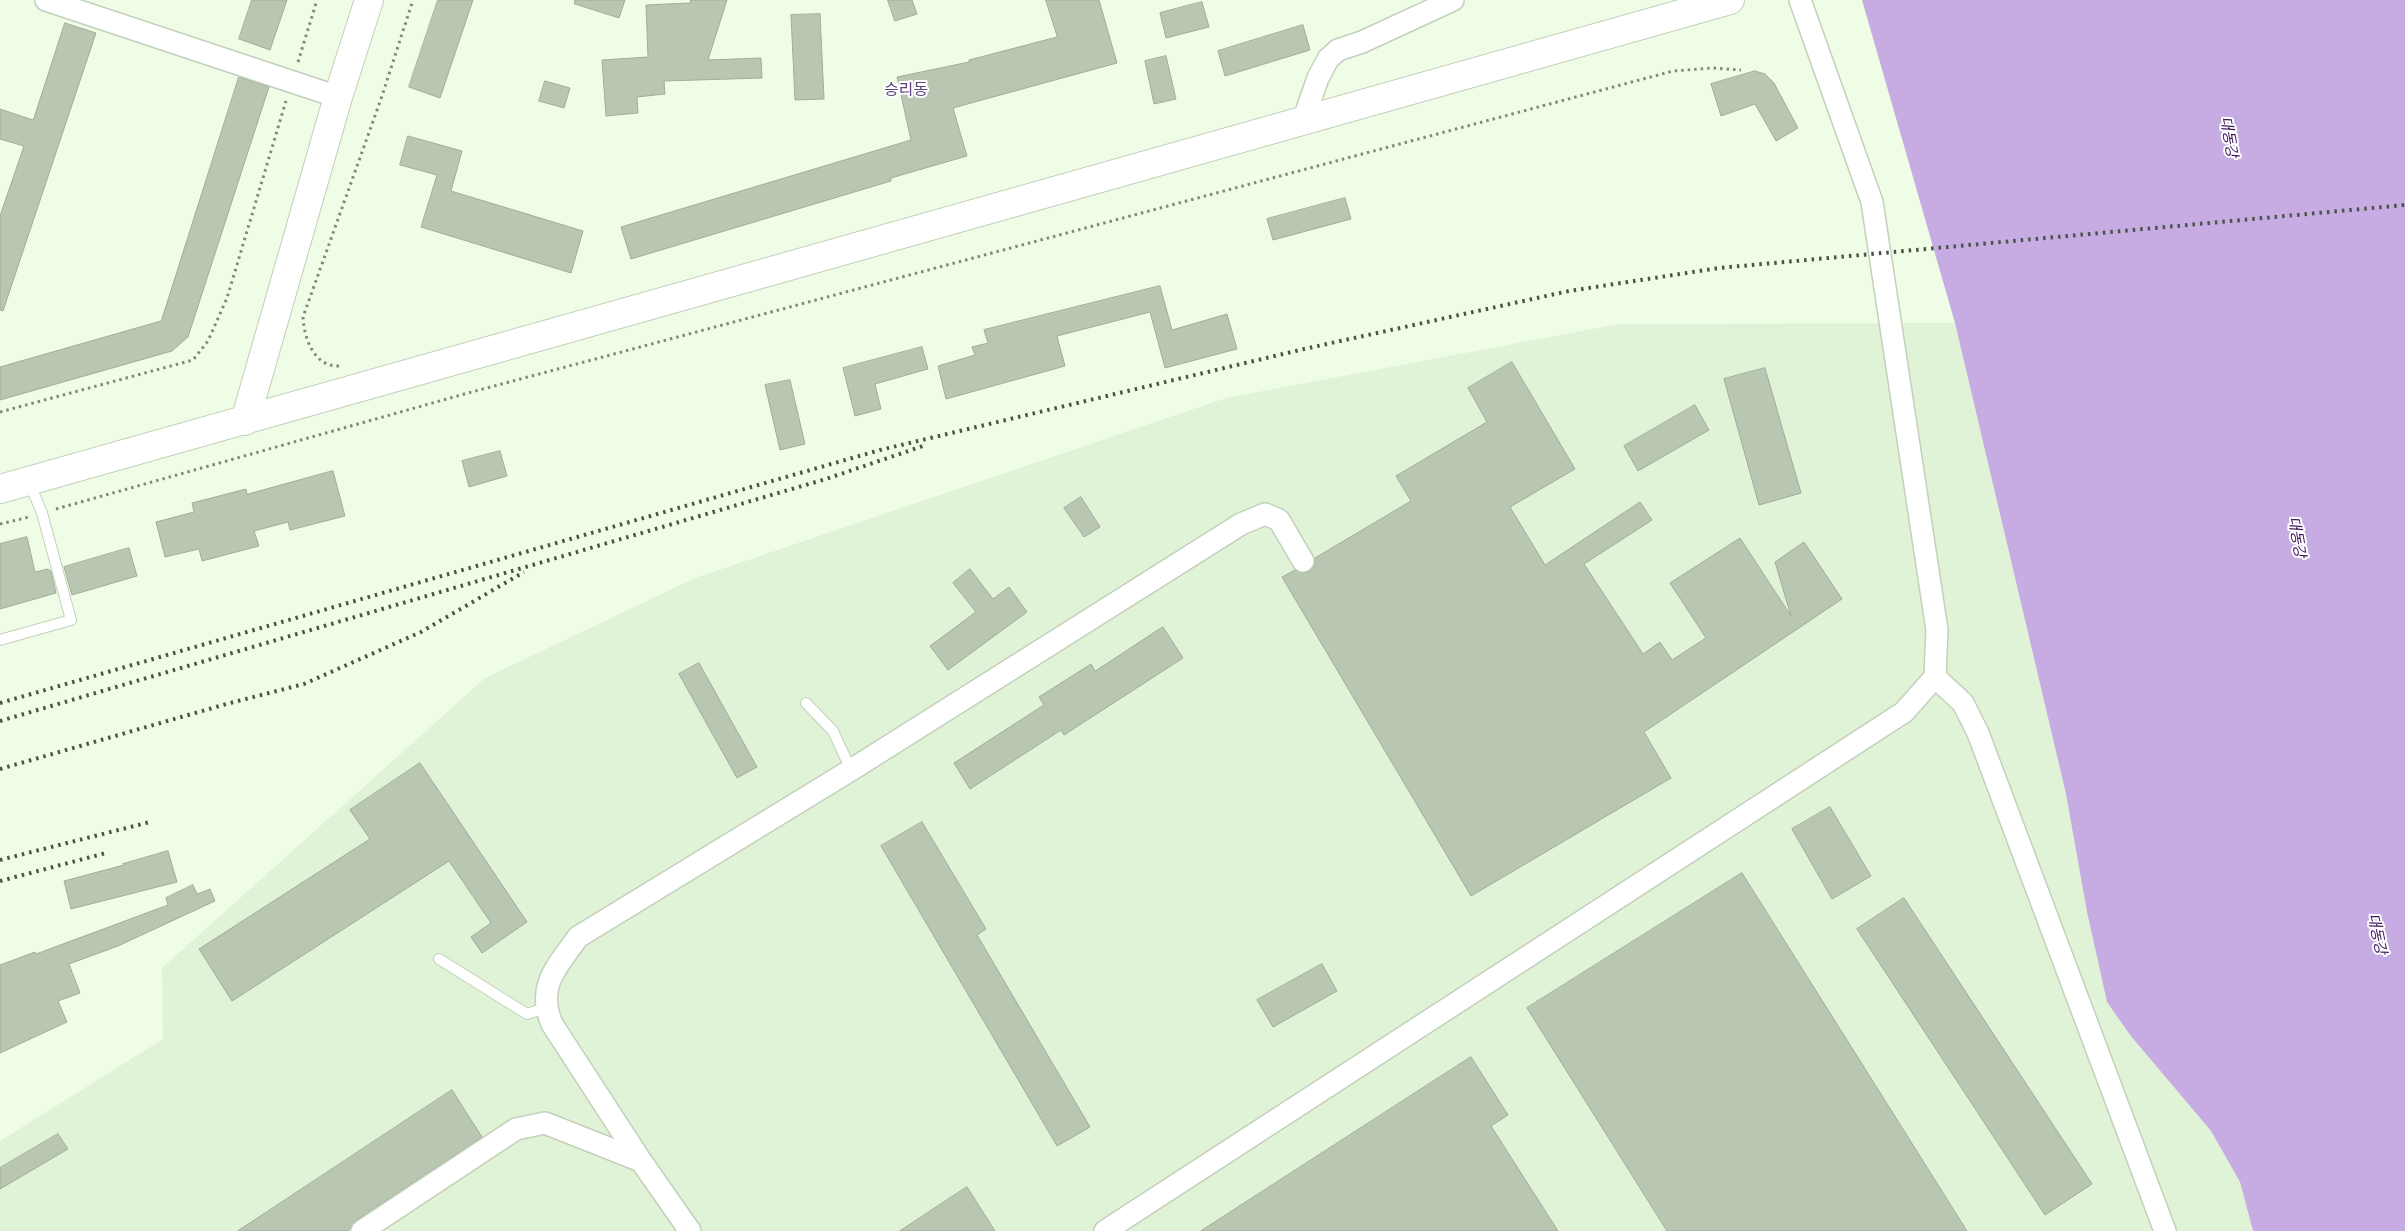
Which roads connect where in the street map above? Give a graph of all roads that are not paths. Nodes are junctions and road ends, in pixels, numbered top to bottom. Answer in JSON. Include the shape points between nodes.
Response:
{"nodes":[{"id":1,"x":46,"y":0,"type":"edge"},
{"id":2,"x":369,"y":0,"type":"edge"},
{"id":3,"x":1453,"y":0,"type":"edge"},
{"id":4,"x":1800,"y":0,"type":"edge"},
{"id":5,"x":1715,"y":2,"type":"edge"},
{"id":6,"x":338,"y":97,"type":"junction"},
{"id":7,"x":1303,"y":121,"type":"junction"},
{"id":8,"x":245,"y":421,"type":"junction"},
{"id":9,"x":29,"y":481,"type":"junction"},
{"id":10,"x":0,"y":489,"type":"edge"},
{"id":11,"x":1303,"y":561,"type":"dead end"},
{"id":12,"x":0,"y":640,"type":"edge"},
{"id":13,"x":1935,"y":677,"type":"junction"},
{"id":14,"x":806,"y":703,"type":"dead end"},
{"id":15,"x":851,"y":770,"type":"junction"},
{"id":16,"x":439,"y":959,"type":"dead end"},
{"id":17,"x":546,"y":1008,"type":"junction"},
{"id":18,"x":641,"y":1161,"type":"junction"},
{"id":19,"x":362,"y":1231,"type":"edge"},
{"id":20,"x":690,"y":1231,"type":"edge"},
{"id":21,"x":1105,"y":1231,"type":"edge"},
{"id":22,"x":2165,"y":1231,"type":"edge"}],
"edges":[{"from":1,"to":6,"type":"street"},
{"from":2,"to":6,"type":"main road"},
{"from":3,"to":7,"type":"street","via":[[1338,50],[1328,59],[1318,78]]},
{"from":4,"to":13,"type":"street","via":[[1872,202],[1937,630]]},
{"from":5,"to":7,"type":"main road"},
{"from":6,"to":8,"type":"main road"},
{"from":7,"to":8,"type":"main road"},
{"from":8,"to":9,"type":"main road"},
{"from":9,"to":10,"type":"main road"},
{"from":9,"to":12,"type":"lane","via":[[42,513],[71,620]]},
{"from":11,"to":15,"type":"street","via":[[1278,520],[1265,514],[1241,524]]},
{"from":13,"to":21,"type":"street","via":[[1904,712]]},
{"from":13,"to":22,"type":"street","via":[[1963,703],[1978,733]]},
{"from":14,"to":15,"type":"lane","via":[[833,731]]},
{"from":15,"to":17,"type":"street","via":[[578,938],[549,979]]},
{"from":16,"to":17,"type":"lane","via":[[527,1014]]},
{"from":17,"to":18,"type":"street","via":[[552,1024]]},
{"from":18,"to":19,"type":"street","via":[[544,1123],[516,1129]]},
{"from":18,"to":20,"type":"street"}]}
